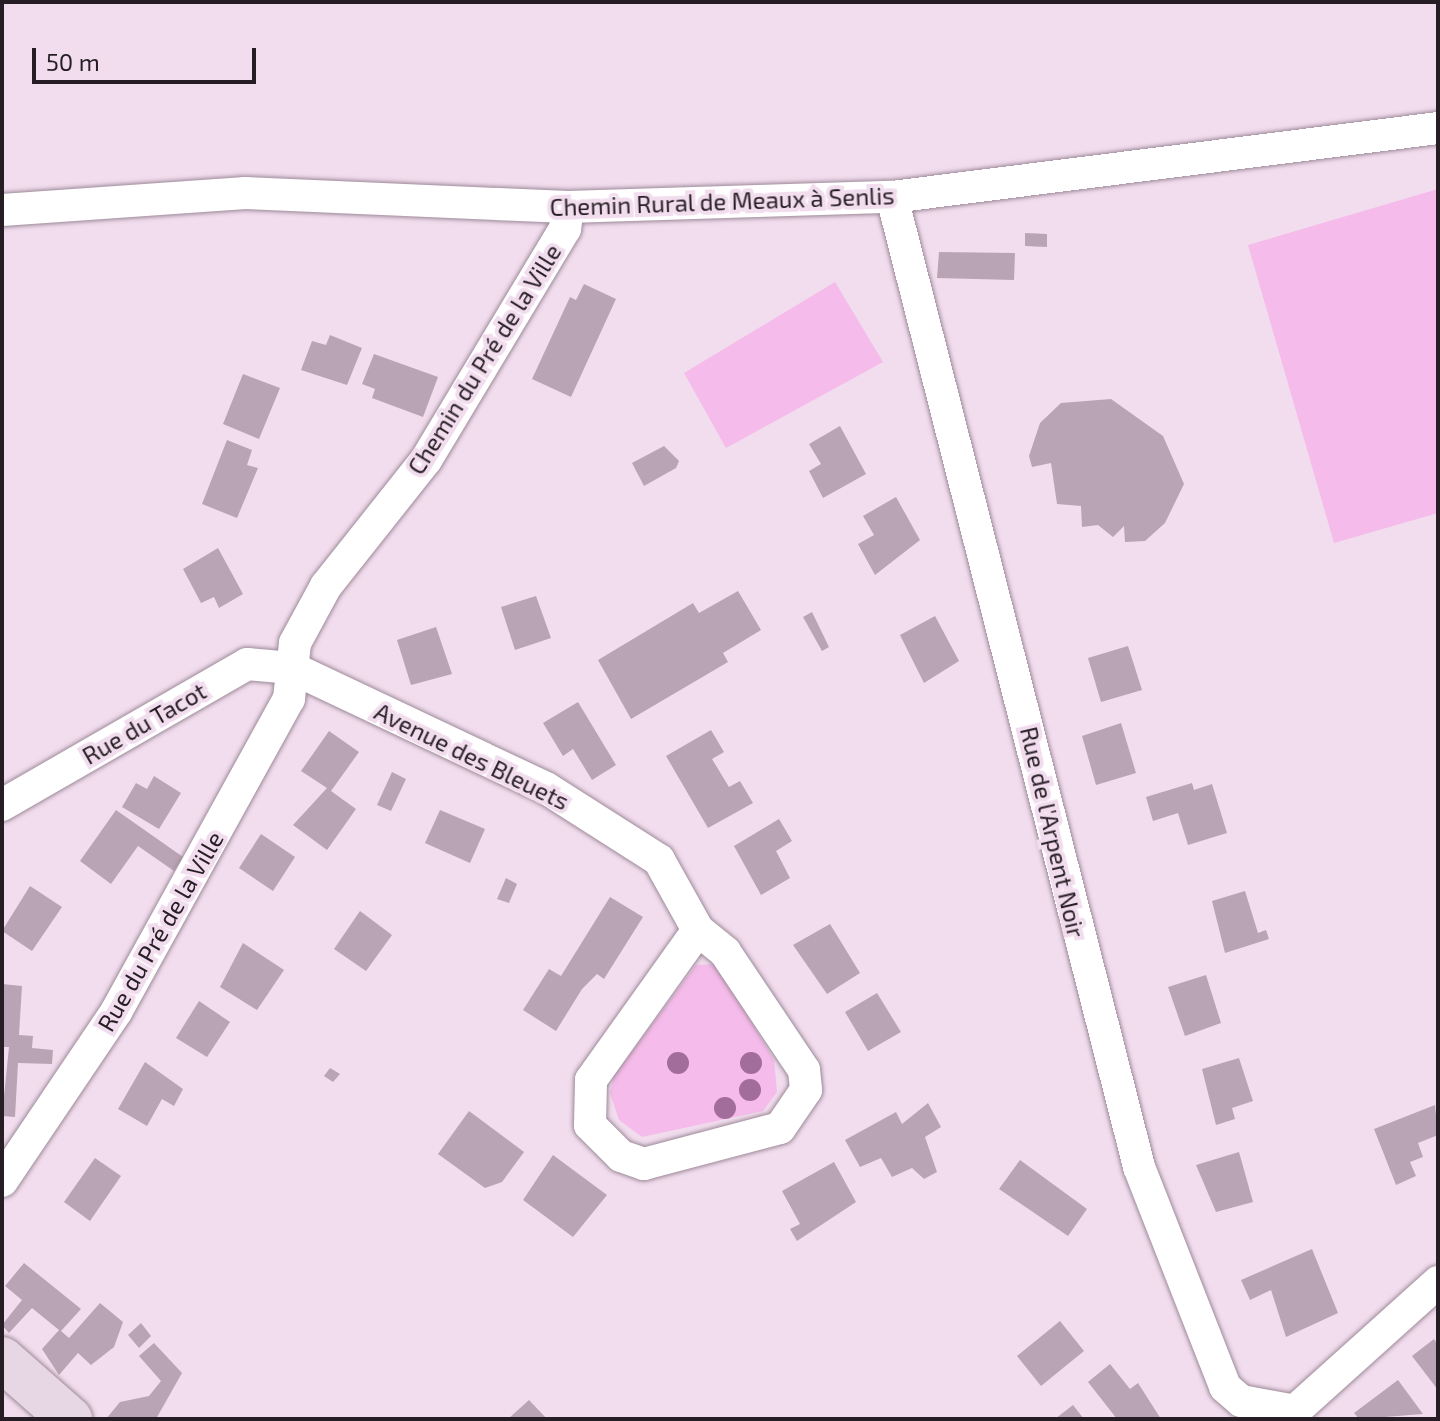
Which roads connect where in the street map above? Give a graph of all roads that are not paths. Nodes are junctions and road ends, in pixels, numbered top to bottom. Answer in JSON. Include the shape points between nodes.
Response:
{"nodes":[{"id":1,"x":1438,"y":128,"type":"edge"},
{"id":2,"x":892,"y":197,"type":"junction"},
{"id":3,"x":568,"y":207,"type":"junction"},
{"id":4,"x":2,"y":210,"type":"edge"},
{"id":5,"x":292,"y":668,"type":"junction"},
{"id":6,"x":2,"y":805,"type":"edge"},
{"id":7,"x":698,"y":930,"type":"junction"},
{"id":8,"x":2,"y":1181,"type":"edge"},
{"id":9,"x":1438,"y":1282,"type":"edge"},
{"id":10,"x":2,"y":1359,"type":"edge"},
{"id":11,"x":1226,"y":1403,"type":"edge"},
{"id":12,"x":1288,"y":1415,"type":"edge"},
{"id":13,"x":70,"y":1419,"type":"edge"}],
"edges":[{"from":1,"to":2,"type":"street","name":"Chemin Rural de Meaux à Senlis"},
{"from":2,"to":3,"type":"street","name":"Chemin Rural de Meaux à Senlis"},
{"from":2,"to":11,"type":"street","name":"Rue de l'Arpent Noir","via":[[1122,1110],[1167,1250]]},
{"from":3,"to":4,"type":"street","name":"Chemin Rural de Meaux à Senlis","via":[[245,193]]},
{"from":3,"to":5,"type":"street","name":"Chemin du Pré de la Ville","via":[[565,229],[426,460],[326,586],[295,643]]},
{"from":5,"to":6,"type":"street","name":"Rue du Tacot","via":[[247,664]]},
{"from":5,"to":7,"type":"street","name":"Avenue des Bleuets","via":[[546,788],[646,852],[688,902]]},
{"from":5,"to":8,"type":"street","name":"Rue du Pré de la Ville","via":[[289,699],[116,1012]]},
{"from":7,"to":7,"type":"street","name":"Avenue des Bleuets","via":[[679,966],[591,1080],[590,1125],[611,1149],[644,1164],[780,1128],[806,1090],[804,1070],[734,965]]},
{"from":9,"to":12,"type":"street"},
{"from":10,"to":13,"type":"street"},
{"from":11,"to":12,"type":"street","name":"Rue de l'Arpent Noir","via":[[1241,1401]]}]}
